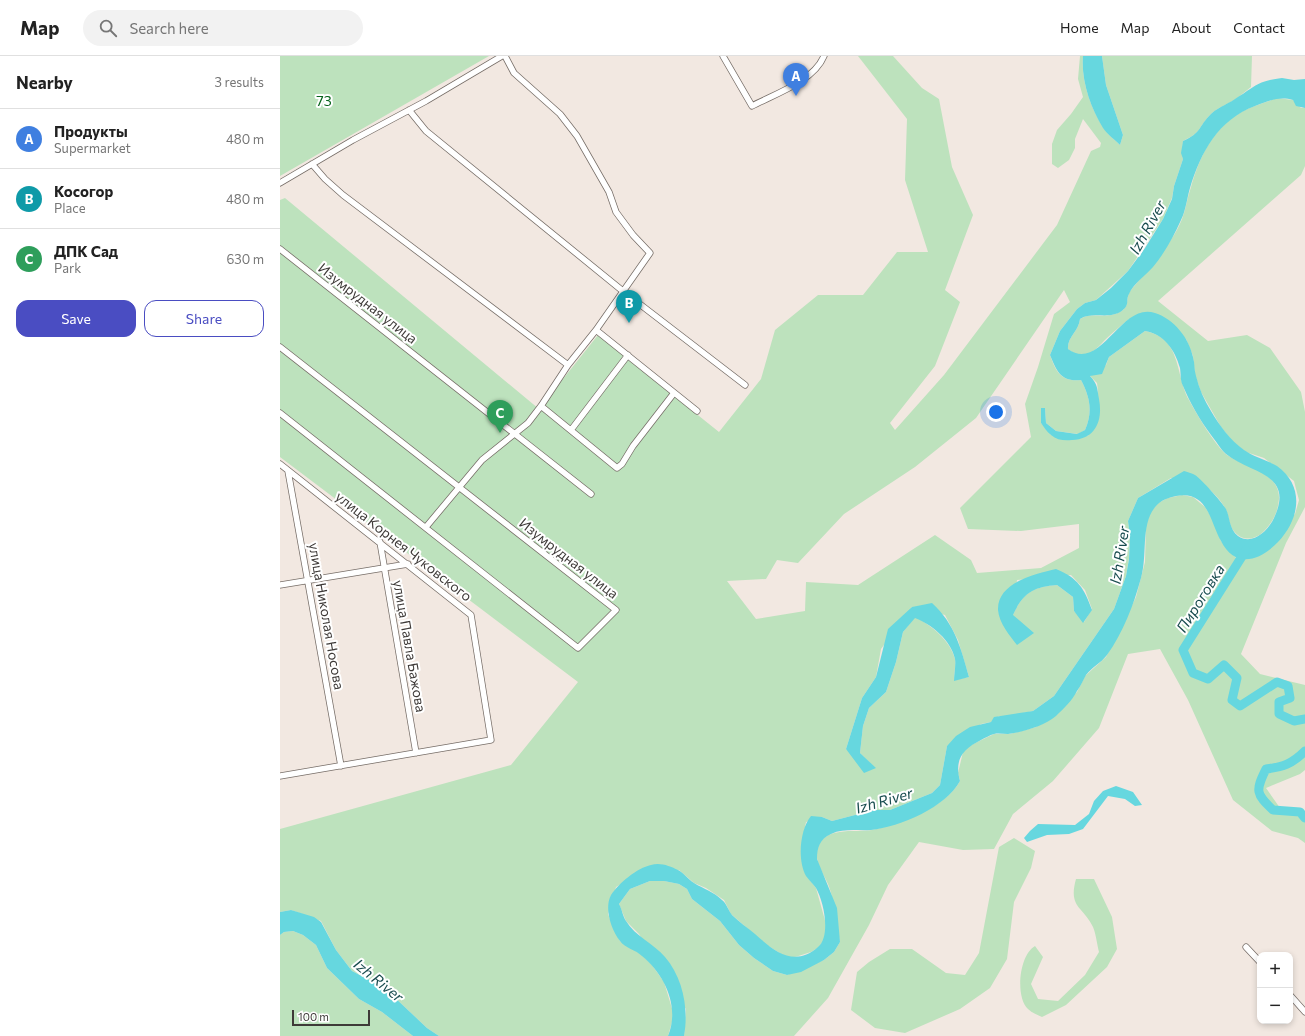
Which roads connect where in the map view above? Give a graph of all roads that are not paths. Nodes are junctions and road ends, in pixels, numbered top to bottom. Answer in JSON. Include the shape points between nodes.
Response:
{"nodes":[{"id":1,"x":502,"y":56,"type":"edge"},
{"id":2,"x":505,"y":56,"type":"edge"},
{"id":3,"x":723,"y":56,"type":"edge"},
{"id":4,"x":824,"y":56,"type":"edge"},
{"id":5,"x":409,"y":110,"type":"junction"},
{"id":6,"x":312,"y":164,"type":"junction"},
{"id":7,"x":280,"y":183,"type":"edge"},
{"id":8,"x":280,"y":249,"type":"edge"},
{"id":9,"x":624,"y":292,"type":"junction"},
{"id":10,"x":596,"y":330,"type":"junction"},
{"id":11,"x":280,"y":347,"type":"edge"},
{"id":12,"x":628,"y":355,"type":"junction"},
{"id":13,"x":568,"y":365,"type":"junction"},
{"id":14,"x":745,"y":384,"type":"dead end"},
{"id":15,"x":674,"y":393,"type":"junction"},
{"id":16,"x":541,"y":406,"type":"junction"},
{"id":17,"x":697,"y":411,"type":"dead end"},
{"id":18,"x":280,"y":413,"type":"edge"},
{"id":19,"x":571,"y":430,"type":"junction"},
{"id":20,"x":515,"y":433,"type":"junction"},
{"id":21,"x":280,"y":464,"type":"edge"},
{"id":22,"x":288,"y":471,"type":"junction"},
{"id":23,"x":459,"y":486,"type":"junction"},
{"id":24,"x":591,"y":494,"type":"dead end"},
{"id":25,"x":426,"y":527,"type":"junction"},
{"id":26,"x":380,"y":542,"type":"junction"},
{"id":27,"x":408,"y":564,"type":"junction"},
{"id":28,"x":384,"y":568,"type":"junction"},
{"id":29,"x":308,"y":580,"type":"junction"},
{"id":30,"x":280,"y":585,"type":"edge"},
{"id":31,"x":416,"y":753,"type":"junction"},
{"id":32,"x":341,"y":766,"type":"junction"},
{"id":33,"x":280,"y":776,"type":"edge"},
{"id":34,"x":1246,"y":947,"type":"dead end"},
{"id":35,"x":1257,"y":959,"type":"edge"},
{"id":36,"x":1293,"y":998,"type":"edge"},
{"id":37,"x":1305,"y":1012,"type":"edge"}],
"edges":[{"from":1,"to":5,"type":"street"},
{"from":2,"to":9,"type":"street","via":[[514,73],[560,114],[577,136],[608,192],[616,212],[650,253]]},
{"from":3,"to":4,"type":"street","via":[[752,106],[810,76]]},
{"from":5,"to":6,"type":"street"},
{"from":5,"to":9,"type":"street","via":[[426,131]]},
{"from":6,"to":7,"type":"street"},
{"from":6,"to":13,"type":"street","via":[[324,179],[343,195]]},
{"from":8,"to":20,"type":"street","name":"Изумрудная улица"},
{"from":9,"to":10,"type":"street"},
{"from":9,"to":14,"type":"street"},
{"from":10,"to":12,"type":"street"},
{"from":10,"to":13,"type":"street"},
{"from":11,"to":23,"type":"street","name":"Изумрудная улица"},
{"from":12,"to":15,"type":"street"},
{"from":12,"to":19,"type":"street"},
{"from":13,"to":16,"type":"street"},
{"from":15,"to":17,"type":"street"},
{"from":15,"to":19,"type":"street","via":[[622,464],[616,468]]},
{"from":16,"to":19,"type":"street"},
{"from":16,"to":20,"type":"street","via":[[528,423]]},
{"from":18,"to":25,"type":"street","name":"Изумрудная улица"},
{"from":20,"to":23,"type":"street","via":[[482,460]]},
{"from":20,"to":24,"type":"street","name":"Изумрудная улица"},
{"from":21,"to":22,"type":"street","name":"улица Корнея Чуковского"},
{"from":22,"to":26,"type":"street","name":"улица Корнея Чуковского"},
{"from":22,"to":29,"type":"street","name":"улица Николая Носова"},
{"from":23,"to":25,"type":"street"},
{"from":23,"to":25,"type":"street","name":"Изумрудная улица","via":[[616,610],[578,648]]},
{"from":26,"to":27,"type":"street","name":"улица Корнея Чуковского"},
{"from":26,"to":28,"type":"street","name":"улица Павла Бажова"},
{"from":27,"to":28,"type":"street"},
{"from":27,"to":31,"type":"street","name":"улица Корнея Чуковского","via":[[471,615],[491,740]]},
{"from":28,"to":29,"type":"street"},
{"from":28,"to":31,"type":"street","name":"улица Павла Бажова"},
{"from":29,"to":30,"type":"street"},
{"from":29,"to":32,"type":"street","name":"улица Николая Носова"},
{"from":31,"to":32,"type":"street","name":"улица Корнея Чуковского"},
{"from":32,"to":33,"type":"street","name":"улица Корнея Чуковского"},
{"from":34,"to":35,"type":"street"},
{"from":36,"to":37,"type":"street"}]}
